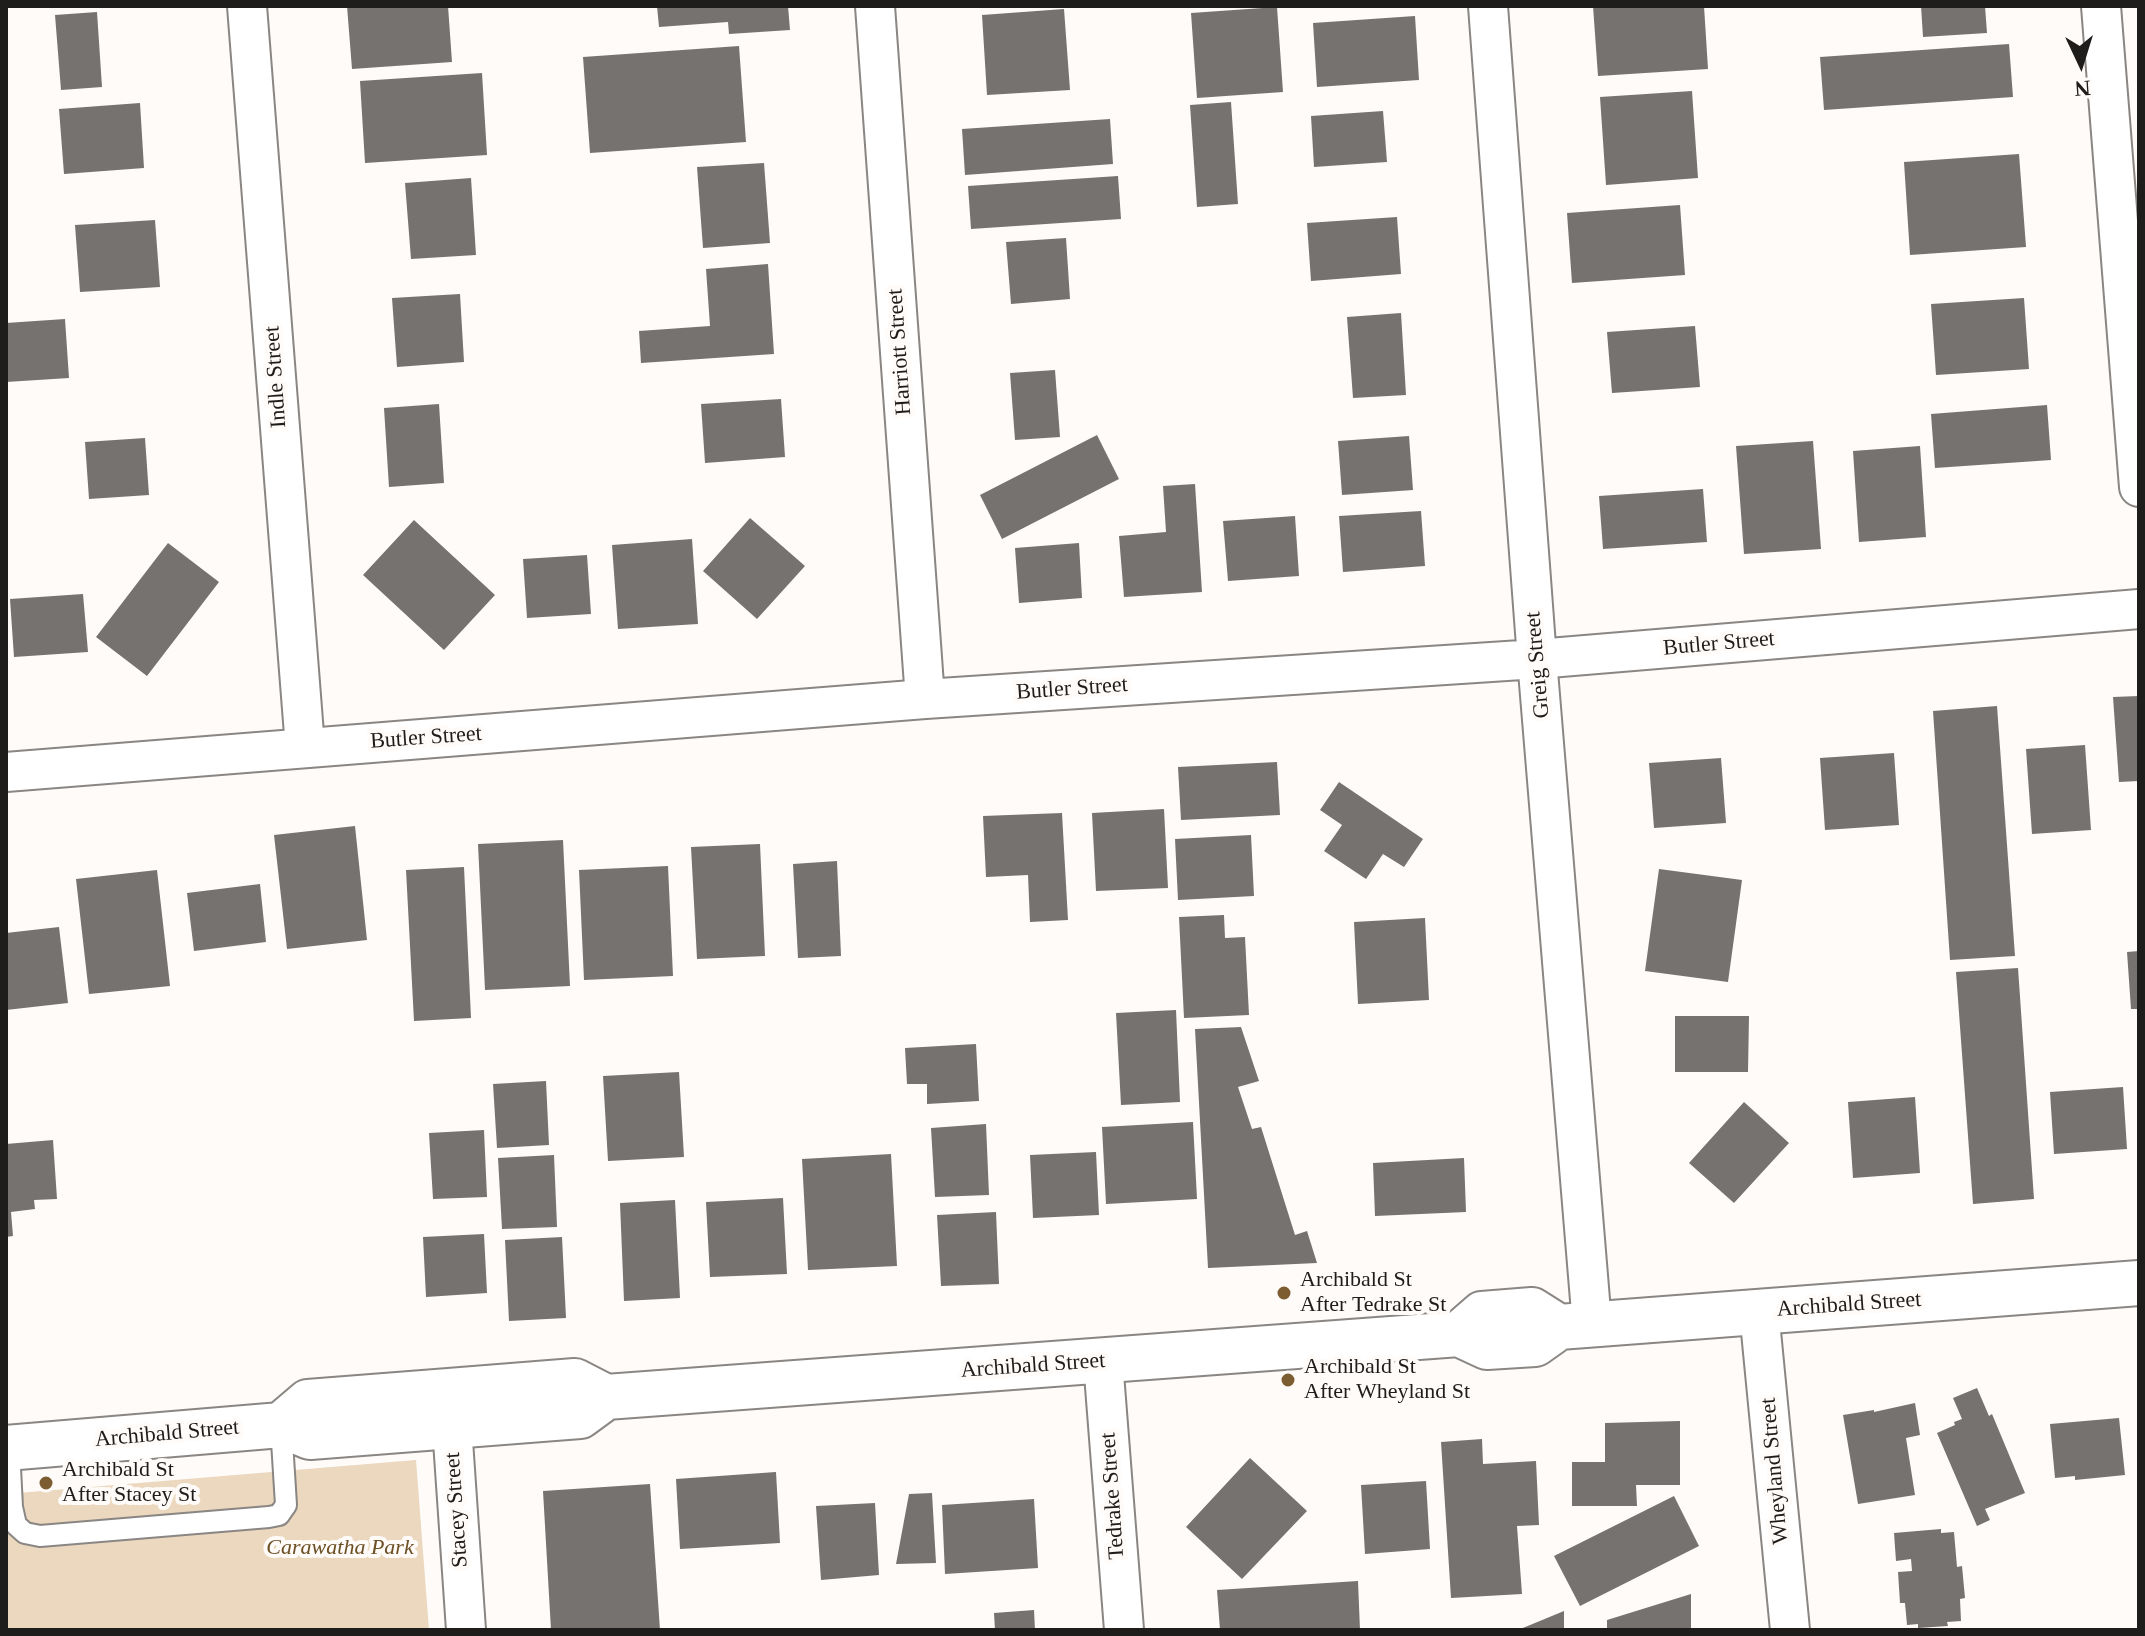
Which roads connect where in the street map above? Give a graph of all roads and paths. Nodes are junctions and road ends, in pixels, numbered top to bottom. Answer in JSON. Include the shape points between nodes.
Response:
{"nodes":[{"id":1,"x":247,"y":6,"type":"edge"},
{"id":2,"x":875,"y":6,"type":"edge"},
{"id":3,"x":1488,"y":6,"type":"edge"},
{"id":4,"x":2101,"y":6,"type":"edge"},
{"id":5,"x":2139,"y":487,"type":"edge"},
{"id":6,"x":2139,"y":609,"type":"edge"},
{"id":7,"x":1537,"y":659,"type":"junction"},
{"id":8,"x":925,"y":699,"type":"junction"},
{"id":9,"x":305,"y":747,"type":"junction"},
{"id":10,"x":6,"y":772,"type":"edge"},
{"id":11,"x":2139,"y":1283,"type":"edge"},
{"id":12,"x":1759,"y":1311,"type":"junction"},
{"id":13,"x":1576,"y":1326,"type":"junction"},
{"id":14,"x":1103,"y":1361,"type":"junction"},
{"id":15,"x":450,"y":1408,"type":"junction"},
{"id":16,"x":281,"y":1425,"type":"junction"},
{"id":17,"x":7,"y":1448,"type":"edge"},
{"id":18,"x":466,"y":1630,"type":"edge"},
{"id":19,"x":1124,"y":1630,"type":"edge"},
{"id":20,"x":1790,"y":1630,"type":"edge"}],
"edges":[{"from":1,"to":9,"type":"street","name":"Indle Street"},
{"from":2,"to":8,"type":"street","name":"Harriott Street"},
{"from":3,"to":7,"type":"street","name":"Greig Street"},
{"from":4,"to":5,"type":"street"},
{"from":6,"to":7,"type":"street","name":"Butler Street"},
{"from":7,"to":8,"type":"street","name":"Butler Street"},
{"from":7,"to":13,"type":"street","name":"Greig Street"},
{"from":8,"to":9,"type":"street","name":"Butler Street"},
{"from":9,"to":10,"type":"street","name":"Butler Street"},
{"from":11,"to":12,"type":"street","name":"Archibald Street"},
{"from":12,"to":13,"type":"street","name":"Archibald Street"},
{"from":12,"to":20,"type":"street","name":"Wheyland Street"},
{"from":13,"to":14,"type":"street","name":"Archibald Street","via":[[1535,1344],[1487,1347],[1459,1334]]},
{"from":14,"to":15,"type":"street","name":"Archibald Street","via":[[606,1397],[580,1416]]},
{"from":14,"to":19,"type":"street","name":"Tedrake Street"},
{"from":15,"to":16,"type":"street","name":"Archibald Street","via":[[310,1437]]},
{"from":15,"to":18,"type":"street","name":"Stacey Street"},
{"from":16,"to":17,"type":"street","name":"Archibald Street"},
{"from":16,"to":17,"type":"lane","via":[[286,1505],[279,1515],[40,1536],[16,1525]]}]}
